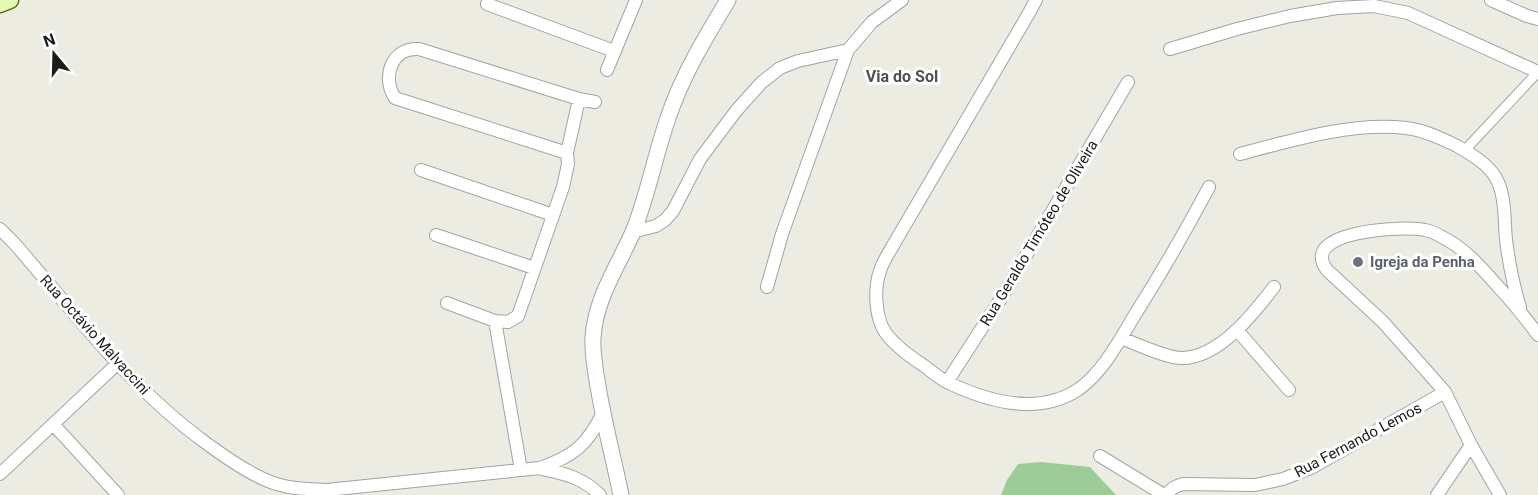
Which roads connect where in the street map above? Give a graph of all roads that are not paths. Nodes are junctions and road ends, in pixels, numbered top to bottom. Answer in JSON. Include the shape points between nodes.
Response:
{"nodes":[{"id":1,"x":10,"y":0,"type":"edge"},
{"id":2,"x":636,"y":0,"type":"edge"},
{"id":3,"x":728,"y":0,"type":"edge"},
{"id":4,"x":902,"y":0,"type":"edge"},
{"id":5,"x":1036,"y":0,"type":"edge"},
{"id":6,"x":1491,"y":0,"type":"edge"},
{"id":7,"x":0,"y":4,"type":"edge"},
{"id":8,"x":487,"y":4,"type":"dead end"},
{"id":9,"x":1538,"y":19,"type":"edge"},
{"id":10,"x":1170,"y":49,"type":"dead end"},
{"id":11,"x":848,"y":50,"type":"junction"},
{"id":12,"x":614,"y":51,"type":"junction"},
{"id":13,"x":607,"y":70,"type":"dead end"},
{"id":14,"x":1538,"y":72,"type":"edge"},
{"id":15,"x":1128,"y":82,"type":"dead end"},
{"id":16,"x":579,"y":99,"type":"junction"},
{"id":17,"x":595,"y":102,"type":"dead end"},
{"id":18,"x":1465,"y":150,"type":"junction"},
{"id":19,"x":567,"y":153,"type":"junction"},
{"id":20,"x":1240,"y":154,"type":"dead end"},
{"id":21,"x":421,"y":170,"type":"dead end"},
{"id":22,"x":1209,"y":187,"type":"dead end"},
{"id":23,"x":553,"y":215,"type":"junction"},
{"id":24,"x":0,"y":229,"type":"edge"},
{"id":25,"x":632,"y":232,"type":"junction"},
{"id":26,"x":436,"y":235,"type":"dead end"},
{"id":27,"x":534,"y":268,"type":"junction"},
{"id":28,"x":767,"y":287,"type":"dead end"},
{"id":29,"x":1274,"y":287,"type":"dead end"},
{"id":30,"x":447,"y":303,"type":"dead end"},
{"id":31,"x":1522,"y":313,"type":"junction"},
{"id":32,"x":495,"y":321,"type":"junction"},
{"id":33,"x":1238,"y":330,"type":"junction"},
{"id":34,"x":1538,"y":335,"type":"edge"},
{"id":35,"x":1121,"y":338,"type":"junction"},
{"id":36,"x":117,"y":364,"type":"junction"},
{"id":37,"x":947,"y":382,"type":"junction"},
{"id":38,"x":1289,"y":390,"type":"dead end"},
{"id":39,"x":1444,"y":392,"type":"junction"},
{"id":40,"x":603,"y":413,"type":"junction"},
{"id":41,"x":53,"y":424,"type":"junction"},
{"id":42,"x":1471,"y":445,"type":"junction"},
{"id":43,"x":1100,"y":456,"type":"dead end"},
{"id":44,"x":540,"y":468,"type":"junction"},
{"id":45,"x":521,"y":471,"type":"junction"},
{"id":46,"x":0,"y":474,"type":"edge"},
{"id":47,"x":118,"y":495,"type":"edge"},
{"id":48,"x":600,"y":495,"type":"edge"},
{"id":49,"x":621,"y":495,"type":"edge"},
{"id":50,"x":1166,"y":495,"type":"edge"},
{"id":51,"x":1437,"y":495,"type":"edge"},
{"id":52,"x":1500,"y":495,"type":"edge"}],
"edges":[{"from":1,"to":7,"type":"main road"},
{"from":2,"to":12,"type":"street"},
{"from":3,"to":25,"type":"street","via":[[668,116]]},
{"from":4,"to":11,"type":"street","via":[[872,22]]},
{"from":5,"to":37,"type":"street","via":[[880,270],[876,290],[885,331],[902,351]]},
{"from":6,"to":9,"type":"street"},
{"from":8,"to":12,"type":"street"},
{"from":10,"to":14,"type":"street","via":[[1290,16],[1374,6],[1408,13]]},
{"from":11,"to":25,"type":"street","via":[[789,64],[761,83],[700,159],[673,212],[656,226]]},
{"from":11,"to":28,"type":"street"},
{"from":12,"to":13,"type":"street"},
{"from":14,"to":18,"type":"street"},
{"from":15,"to":37,"type":"street","name":"Rua Geraldo Timóteo de Oliveira","via":[[1000,300]]},
{"from":16,"to":17,"type":"street"},
{"from":16,"to":19,"type":"street"},
{"from":16,"to":19,"type":"street","via":[[419,49],[402,51],[388,73],[395,98]]},
{"from":18,"to":20,"type":"street","via":[[1437,136],[1407,128],[1370,127]]},
{"from":18,"to":31,"type":"street","via":[[1487,166],[1499,186],[1509,265]]},
{"from":19,"to":23,"type":"street","via":[[566,176]]},
{"from":21,"to":23,"type":"street"},
{"from":22,"to":35,"type":"street"},
{"from":23,"to":27,"type":"street"},
{"from":24,"to":36,"type":"street","name":"Rua Octávio Malvaccini"},
{"from":25,"to":40,"type":"street","via":[[597,312],[594,360]]},
{"from":26,"to":27,"type":"street"},
{"from":27,"to":32,"type":"street","via":[[518,316],[508,322]]},
{"from":29,"to":33,"type":"street"},
{"from":30,"to":32,"type":"street"},
{"from":31,"to":34,"type":"street"},
{"from":31,"to":39,"type":"street","via":[[1459,247],[1424,230],[1367,232],[1325,247],[1322,264],[1383,322]]},
{"from":32,"to":45,"type":"street"},
{"from":33,"to":35,"type":"street","via":[[1206,351],[1180,358]]},
{"from":33,"to":38,"type":"street"},
{"from":35,"to":37,"type":"street","via":[[1087,381],[1056,400],[1027,405],[996,400]]},
{"from":36,"to":41,"type":"street"},
{"from":36,"to":45,"type":"street","name":"Rua Octávio Malvaccini","via":[[183,426],[270,482],[298,489],[327,490]]},
{"from":39,"to":42,"type":"street"},
{"from":39,"to":50,"type":"street","name":"Rua Fernando Lemos","via":[[1311,468],[1284,479],[1255,485],[1184,484]]},
{"from":40,"to":44,"type":"street","name":"Rua Octávio Malvaccini","via":[[583,444],[570,455]]},
{"from":40,"to":49,"type":"street"},
{"from":41,"to":46,"type":"street"},
{"from":41,"to":47,"type":"street"},
{"from":42,"to":51,"type":"street"},
{"from":42,"to":52,"type":"street"},
{"from":43,"to":50,"type":"street"},
{"from":44,"to":45,"type":"street","name":"Rua Octávio Malvaccini"},
{"from":44,"to":48,"type":"street","name":"Rua Octávio Malvaccini","via":[[580,479]]}]}
